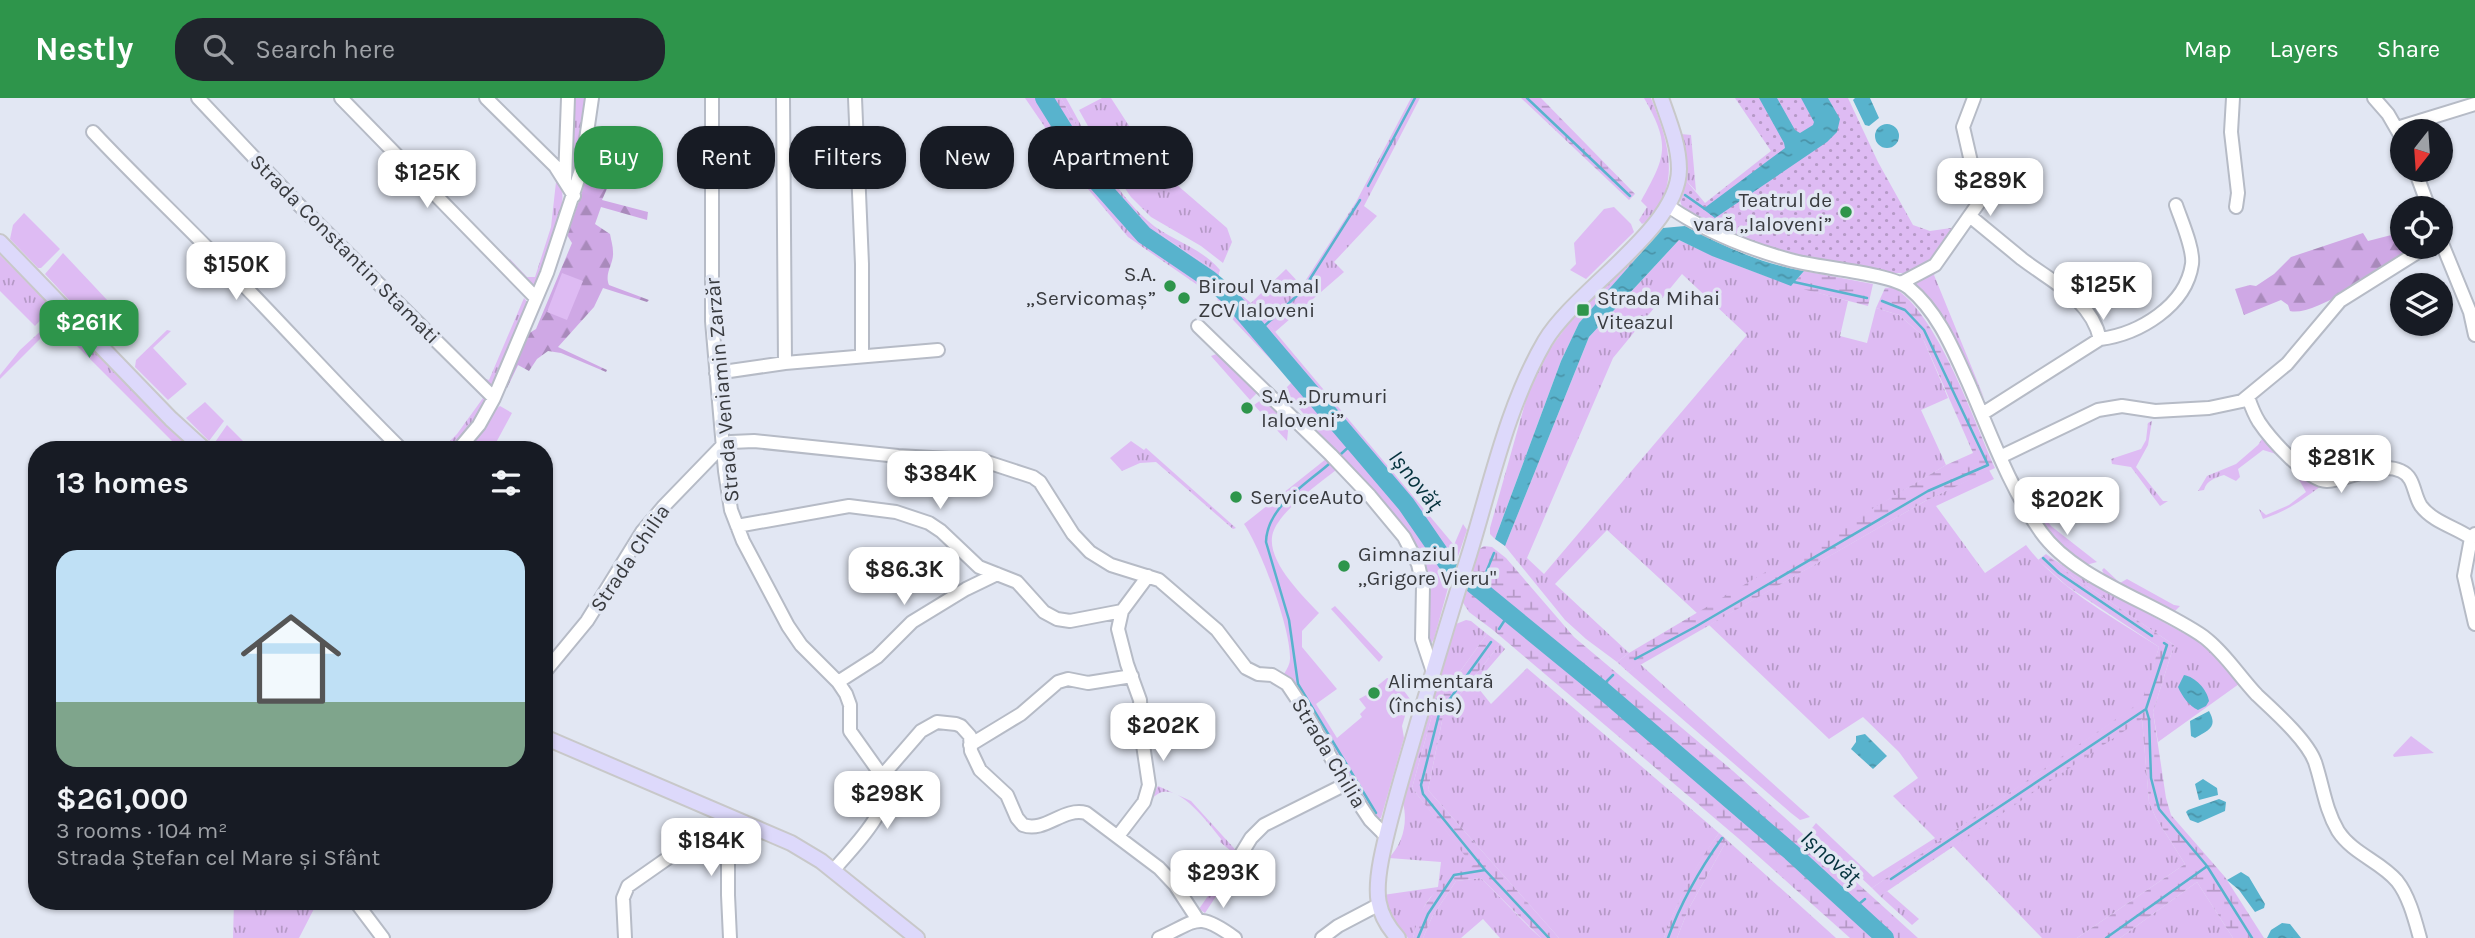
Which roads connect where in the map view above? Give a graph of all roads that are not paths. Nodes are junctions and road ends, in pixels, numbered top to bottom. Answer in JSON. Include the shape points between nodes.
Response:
{"nodes":[{"id":1,"x":198,"y":98,"type":"edge"},
{"id":2,"x":341,"y":98,"type":"edge"},
{"id":3,"x":486,"y":98,"type":"edge"},
{"id":4,"x":568,"y":98,"type":"edge"},
{"id":5,"x":592,"y":98,"type":"edge"},
{"id":6,"x":712,"y":98,"type":"edge"},
{"id":7,"x":783,"y":98,"type":"edge"},
{"id":8,"x":855,"y":98,"type":"edge"},
{"id":9,"x":1661,"y":98,"type":"edge"},
{"id":10,"x":1974,"y":98,"type":"edge"},
{"id":11,"x":2233,"y":98,"type":"edge"},
{"id":12,"x":2374,"y":98,"type":"edge"},
{"id":13,"x":2475,"y":104,"type":"edge"},
{"id":14,"x":2438,"y":119,"type":"edge"},
{"id":15,"x":2390,"y":120,"type":"edge"},
{"id":16,"x":93,"y":132,"type":"dead end"},
{"id":17,"x":565,"y":180,"type":"junction"},
{"id":18,"x":573,"y":196,"type":"junction"},
{"id":19,"x":2176,"y":205,"type":"dead end"},
{"id":20,"x":1668,"y":206,"type":"junction"},
{"id":21,"x":2236,"y":207,"type":"dead end"},
{"id":22,"x":1971,"y":217,"type":"junction"},
{"id":23,"x":0,"y":242,"type":"edge"},
{"id":24,"x":2407,"y":259,"type":"edge"},
{"id":25,"x":2448,"y":259,"type":"edge"},
{"id":26,"x":1901,"y":283,"type":"junction"},
{"id":27,"x":536,"y":298,"type":"junction"},
{"id":28,"x":1198,"y":326,"type":"dead end"},
{"id":29,"x":2475,"y":335,"type":"edge"},
{"id":30,"x":2100,"y":339,"type":"junction"},
{"id":31,"x":938,"y":350,"type":"dead end"},
{"id":32,"x":862,"y":356,"type":"junction"},
{"id":33,"x":785,"y":363,"type":"junction"},
{"id":34,"x":716,"y":373,"type":"junction"},
{"id":35,"x":2248,"y":397,"type":"junction"},
{"id":36,"x":495,"y":398,"type":"junction"},
{"id":37,"x":1982,"y":414,"type":"junction"},
{"id":38,"x":196,"y":441,"type":"edge"},
{"id":39,"x":393,"y":441,"type":"edge"},
{"id":40,"x":466,"y":441,"type":"edge"},
{"id":41,"x":723,"y":445,"type":"junction"},
{"id":42,"x":2000,"y":457,"type":"junction"},
{"id":43,"x":737,"y":526,"type":"junction"},
{"id":44,"x":2473,"y":536,"type":"edge"},
{"id":45,"x":997,"y":574,"type":"junction"},
{"id":46,"x":1148,"y":576,"type":"junction"},
{"id":47,"x":1122,"y":611,"type":"junction"},
{"id":48,"x":2475,"y":624,"type":"edge"},
{"id":49,"x":553,"y":662,"type":"edge"},
{"id":50,"x":1433,"y":672,"type":"junction"},
{"id":51,"x":1132,"y":676,"type":"junction"},
{"id":52,"x":838,"y":682,"type":"junction"},
{"id":53,"x":553,"y":741,"type":"edge"},
{"id":54,"x":970,"y":745,"type":"junction"},
{"id":55,"x":882,"y":776,"type":"junction"},
{"id":56,"x":1346,"y":784,"type":"junction"},
{"id":57,"x":728,"y":816,"type":"junction"},
{"id":58,"x":1118,"y":836,"type":"junction"},
{"id":59,"x":1386,"y":836,"type":"junction"},
{"id":60,"x":1240,"y":856,"type":"dead end"},
{"id":61,"x":833,"y":871,"type":"junction"},
{"id":62,"x":1378,"y":905,"type":"junction"},
{"id":63,"x":362,"y":910,"type":"edge"},
{"id":64,"x":1198,"y":920,"type":"junction"},
{"id":65,"x":383,"y":938,"type":"edge"},
{"id":66,"x":625,"y":938,"type":"edge"},
{"id":67,"x":730,"y":938,"type":"edge"},
{"id":68,"x":917,"y":938,"type":"edge"},
{"id":69,"x":1159,"y":938,"type":"edge"},
{"id":70,"x":1236,"y":938,"type":"edge"},
{"id":71,"x":1322,"y":938,"type":"edge"},
{"id":72,"x":1398,"y":938,"type":"edge"},
{"id":73,"x":2420,"y":938,"type":"edge"}],
"edges":[{"from":1,"to":36,"type":"street","name":"Strada Constantin Stamati","via":[[296,202]]},
{"from":2,"to":27,"type":"street"},
{"from":3,"to":17,"type":"street"},
{"from":4,"to":17,"type":"street"},
{"from":5,"to":18,"type":"street","via":[[585,154]]},
{"from":6,"to":34,"type":"street","name":"Strada Veniamin Zarzăr"},
{"from":7,"to":33,"type":"street"},
{"from":8,"to":32,"type":"street"},
{"from":9,"to":20,"type":"main road","via":[[1679,167]]},
{"from":10,"to":22,"type":"street","via":[[1963,127],[1980,201]]},
{"from":11,"to":21,"type":"street"},
{"from":12,"to":15,"type":"street"},
{"from":13,"to":14,"type":"street"},
{"from":16,"to":39,"type":"street"},
{"from":17,"to":18,"type":"street"},
{"from":18,"to":27,"type":"street"},
{"from":19,"to":30,"type":"street","via":[[2192,255],[2179,294],[2153,318],[2117,337]]},
{"from":20,"to":26,"type":"street","via":[[1704,229],[1766,253]]},
{"from":20,"to":50,"type":"main road","via":[[1568,311],[1545,342],[1516,405]]},
{"from":22,"to":26,"type":"street","via":[[1935,265]]},
{"from":22,"to":30,"type":"street","via":[[2074,296],[2097,326]]},
{"from":23,"to":38,"type":"main road"},
{"from":24,"to":35,"type":"street","via":[[2340,301],[2287,364]]},
{"from":25,"to":29,"type":"street"},
{"from":26,"to":37,"type":"street","via":[[1936,318]]},
{"from":27,"to":36,"type":"street"},
{"from":28,"to":50,"type":"street","via":[[1331,455],[1404,537],[1423,586],[1422,639]]},
{"from":30,"to":37,"type":"street"},
{"from":31,"to":32,"type":"street"},
{"from":32,"to":33,"type":"street"},
{"from":33,"to":34,"type":"street"},
{"from":34,"to":41,"type":"street","name":"Strada Veniamin Zarzăr"},
{"from":35,"to":42,"type":"street","via":[[2210,408],[2155,411],[2122,405],[2098,410]]},
{"from":35,"to":44,"type":"street","via":[[2266,432],[2315,479],[2397,469],[2410,477],[2429,515]]},
{"from":36,"to":40,"type":"street"},
{"from":37,"to":42,"type":"street"},
{"from":41,"to":43,"type":"street","name":"Strada Veniamin Zarzăr","via":[[727,492]]},
{"from":41,"to":46,"type":"street","name":"Strada Chilia","via":[[765,441],[984,461],[1033,477],[1090,552],[1111,565]]},
{"from":41,"to":49,"type":"street","name":"Strada Chilia","via":[[642,532],[587,621]]},
{"from":42,"to":73,"type":"street","via":[[2051,545],[2090,573],[2207,640],[2280,716],[2314,760],[2338,831],[2398,882]]},
{"from":43,"to":45,"type":"street","via":[[849,506],[896,512],[929,523],[979,567]]},
{"from":43,"to":52,"type":"street","name":"Strada Veniamin Zarzăr","via":[[788,626]]},
{"from":44,"to":48,"type":"street","via":[[2464,576]]},
{"from":45,"to":47,"type":"street","via":[[1017,582],[1056,619],[1070,621]]},
{"from":45,"to":52,"type":"street","via":[[912,622],[877,657]]},
{"from":46,"to":47,"type":"street"},
{"from":46,"to":56,"type":"street","name":"Strada Chilia","via":[[1170,587],[1217,631],[1246,668],[1287,684]]},
{"from":47,"to":51,"type":"street","via":[[1118,629]]},
{"from":50,"to":59,"type":"main road"},
{"from":51,"to":54,"type":"street","via":[[1058,682],[1021,714]]},
{"from":51,"to":58,"type":"street","via":[[1140,700],[1149,785],[1144,802]]},
{"from":52,"to":55,"type":"street","name":"Strada Veniamin Zarzăr","via":[[850,705],[853,736]]},
{"from":53,"to":57,"type":"main road"},
{"from":54,"to":55,"type":"street","via":[[970,736],[961,726],[937,722],[911,740]]},
{"from":54,"to":58,"type":"street","via":[[980,770],[1007,795],[1023,825],[1037,827],[1078,811]]},
{"from":55,"to":61,"type":"street","via":[[883,806]]},
{"from":56,"to":59,"type":"street","name":"Strada Chilia"},
{"from":56,"to":60,"type":"street","via":[[1264,825]]},
{"from":57,"to":61,"type":"main road","via":[[791,843]]},
{"from":57,"to":66,"type":"street","via":[[628,886]]},
{"from":57,"to":67,"type":"street"},
{"from":58,"to":64,"type":"street","via":[[1170,878]]},
{"from":59,"to":62,"type":"main road"},
{"from":61,"to":68,"type":"main road"},
{"from":62,"to":71,"type":"street"},
{"from":62,"to":72,"type":"main road"},
{"from":63,"to":65,"type":"street"},
{"from":64,"to":69,"type":"street"},
{"from":64,"to":70,"type":"street"}]}
